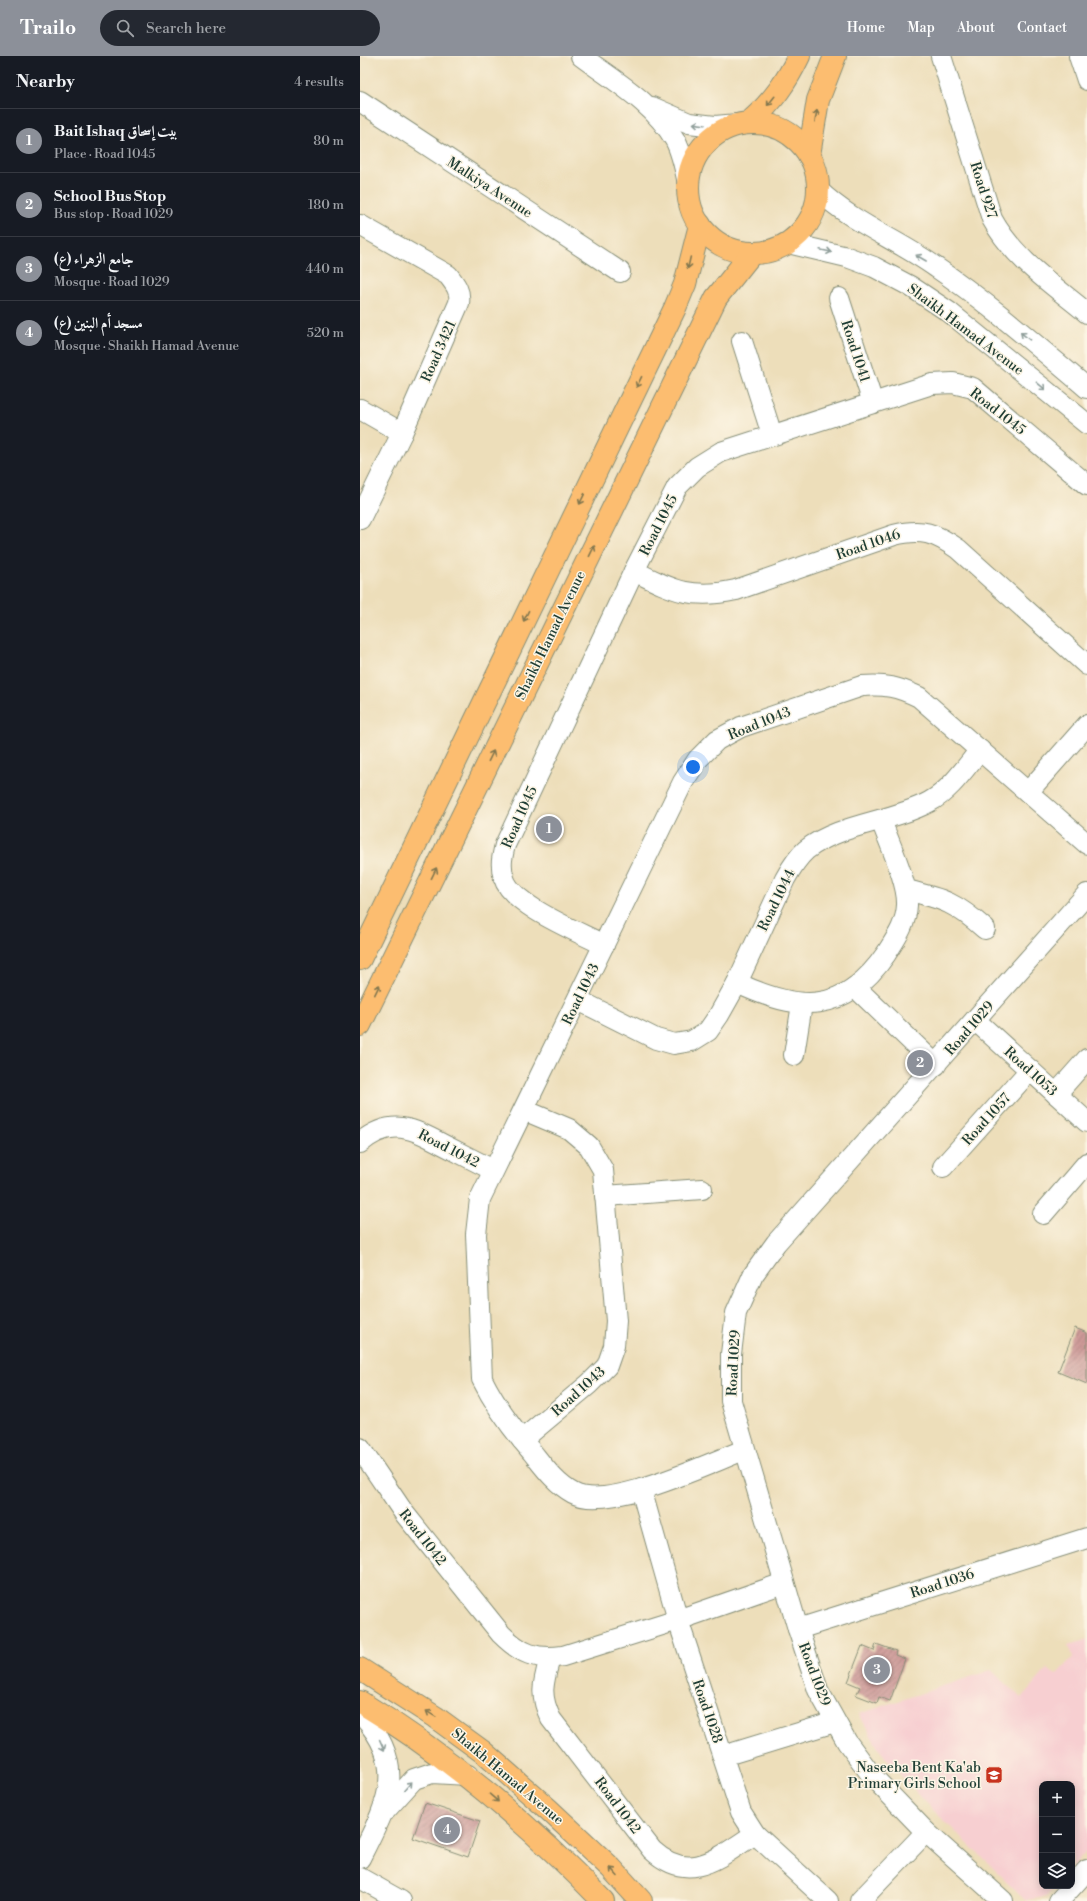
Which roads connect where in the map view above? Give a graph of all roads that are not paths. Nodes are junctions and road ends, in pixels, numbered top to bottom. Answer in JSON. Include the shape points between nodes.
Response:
{"nodes":[{"id":1,"x":581,"y":56,"type":"edge"},
{"id":2,"x":799,"y":56,"type":"edge"},
{"id":3,"x":835,"y":56,"type":"edge"},
{"id":4,"x":941,"y":56,"type":"edge"},
{"id":5,"x":1079,"y":56,"type":"edge"},
{"id":6,"x":1087,"y":80,"type":"edge"},
{"id":7,"x":360,"y":101,"type":"edge"},
{"id":8,"x":642,"y":102,"type":"junction"},
{"id":9,"x":745,"y":123,"type":"junction"},
{"id":10,"x":809,"y":155,"type":"junction"},
{"id":11,"x":688,"y":184,"type":"junction"},
{"id":12,"x":818,"y":190,"type":"junction"},
{"id":13,"x":360,"y":225,"type":"edge"},
{"id":14,"x":700,"y":225,"type":"junction"},
{"id":15,"x":788,"y":243,"type":"junction"},
{"id":16,"x":752,"y":253,"type":"junction"},
{"id":17,"x":620,"y":272,"type":"dead end"},
{"id":18,"x":839,"y":298,"type":"dead end"},
{"id":19,"x":1087,"y":313,"type":"edge"},
{"id":20,"x":742,"y":341,"type":"dead end"},
{"id":21,"x":1087,"y":388,"type":"edge"},
{"id":22,"x":873,"y":403,"type":"junction"},
{"id":23,"x":360,"y":409,"type":"edge"},
{"id":24,"x":1087,"y":424,"type":"edge"},
{"id":25,"x":402,"y":432,"type":"junction"},
{"id":26,"x":772,"y":435,"type":"junction"},
{"id":27,"x":1087,"y":485,"type":"edge"},
{"id":28,"x":360,"y":519,"type":"edge"},
{"id":29,"x":634,"y":571,"type":"junction"},
{"id":30,"x":1087,"y":665,"type":"edge"},
{"id":31,"x":1087,"y":725,"type":"edge"},
{"id":32,"x":980,"y":750,"type":"junction"},
{"id":33,"x":1028,"y":792,"type":"junction"},
{"id":34,"x":881,"y":820,"type":"junction"},
{"id":35,"x":1087,"y":844,"type":"edge"},
{"id":36,"x":906,"y":890,"type":"junction"},
{"id":37,"x":1087,"y":894,"type":"edge"},
{"id":38,"x":985,"y":929,"type":"dead end"},
{"id":39,"x":604,"y":945,"type":"junction"},
{"id":40,"x":360,"y":959,"type":"edge"},
{"id":41,"x":737,"y":983,"type":"junction"},
{"id":42,"x":855,"y":987,"type":"junction"},
{"id":43,"x":578,"y":1000,"type":"junction"},
{"id":44,"x":802,"y":1004,"type":"junction"},
{"id":45,"x":975,"y":1020,"type":"junction"},
{"id":46,"x":360,"y":1025,"type":"edge"},
{"id":47,"x":794,"y":1055,"type":"dead end"},
{"id":48,"x":1087,"y":1059,"type":"edge"},
{"id":49,"x":936,"y":1065,"type":"junction"},
{"id":50,"x":1030,"y":1070,"type":"junction"},
{"id":51,"x":1056,"y":1094,"type":"junction"},
{"id":52,"x":524,"y":1110,"type":"junction"},
{"id":53,"x":1087,"y":1122,"type":"edge"},
{"id":54,"x":360,"y":1143,"type":"edge"},
{"id":55,"x":1087,"y":1163,"type":"edge"},
{"id":56,"x":943,"y":1167,"type":"dead end"},
{"id":57,"x":493,"y":1170,"type":"junction"},
{"id":58,"x":702,"y":1189,"type":"dead end"},
{"id":59,"x":605,"y":1196,"type":"junction"},
{"id":60,"x":1043,"y":1214,"type":"dead end"},
{"id":61,"x":522,"y":1440,"type":"junction"},
{"id":62,"x":360,"y":1448,"type":"edge"},
{"id":63,"x":744,"y":1450,"type":"junction"},
{"id":64,"x":641,"y":1489,"type":"junction"},
{"id":65,"x":1087,"y":1538,"type":"edge"},
{"id":66,"x":784,"y":1583,"type":"junction"},
{"id":67,"x":678,"y":1620,"type":"junction"},
{"id":68,"x":798,"y":1629,"type":"junction"},
{"id":69,"x":550,"y":1658,"type":"junction"},
{"id":70,"x":360,"y":1670,"type":"edge"},
{"id":71,"x":360,"y":1702,"type":"edge"},
{"id":72,"x":360,"y":1713,"type":"edge"},
{"id":73,"x":835,"y":1722,"type":"junction"},
{"id":74,"x":723,"y":1756,"type":"junction"},
{"id":75,"x":468,"y":1775,"type":"junction"},
{"id":76,"x":382,"y":1815,"type":"junction"},
{"id":77,"x":926,"y":1832,"type":"junction"},
{"id":78,"x":755,"y":1834,"type":"junction"},
{"id":79,"x":360,"y":1858,"type":"edge"},
{"id":80,"x":1087,"y":1870,"type":"edge"},
{"id":81,"x":360,"y":1878,"type":"edge"},
{"id":82,"x":401,"y":1901,"type":"edge"},
{"id":83,"x":604,"y":1901,"type":"edge"},
{"id":84,"x":640,"y":1901,"type":"edge"},
{"id":85,"x":828,"y":1901,"type":"edge"},
{"id":86,"x":860,"y":1901,"type":"edge"},
{"id":87,"x":1003,"y":1901,"type":"edge"},
{"id":88,"x":1059,"y":1901,"type":"edge"}],
"edges":[{"from":1,"to":8,"type":"street"},
{"from":2,"to":9,"type":"main road","one_way":true,"via":[[785,84],[770,104]]},
{"from":10,"to":3,"type":"main road","one_way":true,"via":[[818,100]]},
{"from":4,"to":19,"type":"street","name":"Road 927","via":[[992,219],[1016,254]]},
{"from":5,"to":6,"type":"street"},
{"from":7,"to":17,"type":"street","name":"Malkiya Avenue"},
{"from":9,"to":8,"type":"street","one_way":true,"via":[[715,126],[690,123]]},
{"from":8,"to":11,"type":"street","via":[[675,140],[684,162]]},
{"from":9,"to":10,"type":"main road","via":[[772,126],[786,132],[799,142]]},
{"from":9,"to":11,"type":"main road","via":[[723,130],[709,140],[698,153],[691,168]]},
{"from":10,"to":12,"type":"main road","via":[[816,172]]},
{"from":11,"to":14,"type":"main road","via":[[690,206]]},
{"from":12,"to":15,"type":"main road","via":[[816,206],[810,220]]},
{"from":21,"to":12,"type":"street","name":"Shaikh Hamad Avenue","one_way":true,"via":[[942,271],[850,217]]},
{"from":13,"to":25,"type":"street","name":"Road 3421","via":[[448,275],[460,295],[459,303]]},
{"from":14,"to":16,"type":"main road","via":[[722,245]]},
{"from":14,"to":40,"type":"main road","one_way":true,"via":[[685,284],[675,308]]},
{"from":15,"to":16,"type":"main road","via":[[771,250]]},
{"from":15,"to":24,"type":"street","name":"Shaikh Hamad Avenue","one_way":true,"via":[[846,257],[874,267],[910,286],[948,312]]},
{"from":46,"to":16,"type":"main road","name":"Shaikh Hamad Avenue","one_way":true,"via":[[716,298]]},
{"from":18,"to":22,"type":"street","name":"Road 1041"},
{"from":20,"to":26,"type":"street"},
{"from":22,"to":26,"type":"street","name":"Road 1045"},
{"from":22,"to":27,"type":"street","name":"Road 1045","via":[[932,384],[953,383],[973,388]]},
{"from":23,"to":25,"type":"street"},
{"from":25,"to":28,"type":"street","name":"Road 3421"},
{"from":26,"to":29,"type":"street","name":"Road 1045","via":[[721,452],[697,467],[677,487]]},
{"from":29,"to":30,"type":"street","name":"Road 1046","via":[[670,588],[691,594],[714,595],[736,590],[894,535],[911,530],[927,532],[943,538],[958,549]]},
{"from":29,"to":39,"type":"street","name":"Road 1045","via":[[505,845],[501,862],[504,880],[513,895],[527,906]]},
{"from":31,"to":33,"type":"street"},
{"from":32,"to":33,"type":"street","name":"Road 1043"},
{"from":32,"to":34,"type":"street","name":"Road 1044","via":[[950,785],[930,802]]},
{"from":32,"to":39,"type":"street","name":"Road 1043","via":[[919,697],[901,688],[882,685],[862,686],[741,727],[717,740],[698,759],[683,782]]},
{"from":33,"to":35,"type":"street","name":"Road 1043"},
{"from":34,"to":36,"type":"street"},
{"from":34,"to":41,"type":"street","name":"Road 1044","via":[[821,840],[806,850],[794,863]]},
{"from":36,"to":38,"type":"street","via":[[941,898],[969,915]]},
{"from":36,"to":42,"type":"street","via":[[907,905],[903,928],[876,967]]},
{"from":37,"to":45,"type":"street","name":"Road 1029"},
{"from":39,"to":43,"type":"street","name":"Road 1043"},
{"from":41,"to":43,"type":"street","name":"Road 1044","via":[[708,1031],[692,1041],[674,1044],[656,1039]]},
{"from":41,"to":44,"type":"street","via":[[763,995]]},
{"from":42,"to":44,"type":"street","via":[[830,1001]]},
{"from":42,"to":49,"type":"street"},
{"from":43,"to":52,"type":"street","name":"Road 1043"},
{"from":44,"to":47,"type":"street"},
{"from":45,"to":49,"type":"street","name":"Road 1029"},
{"from":45,"to":50,"type":"street","name":"Road 1053"},
{"from":48,"to":51,"type":"street"},
{"from":49,"to":63,"type":"street","name":"Road 1029","via":[[776,1243],[753,1275],[736,1313],[731,1354],[731,1401]]},
{"from":50,"to":51,"type":"street","name":"Road 1053"},
{"from":50,"to":56,"type":"street","name":"Road 1057"},
{"from":51,"to":53,"type":"street","name":"Road 1053"},
{"from":52,"to":57,"type":"street","name":"Road 1043"},
{"from":52,"to":59,"type":"street","name":"Road 1043","via":[[570,1129],[589,1146],[603,1170]]},
{"from":54,"to":57,"type":"street","name":"Road 1042","via":[[371,1134],[386,1128],[416,1130]]},
{"from":55,"to":60,"type":"street"},
{"from":57,"to":61,"type":"street","name":"Road 1043","via":[[480,1199],[476,1234],[482,1379]]},
{"from":58,"to":59,"type":"street"},
{"from":59,"to":61,"type":"street","name":"Road 1043","via":[[616,1321],[612,1352],[607,1366],[589,1384]]},
{"from":61,"to":64,"type":"street","name":"Road 1043","via":[[555,1480],[573,1494],[591,1497],[616,1496]]},
{"from":62,"to":69,"type":"street","name":"Road 1042","via":[[404,1513],[501,1634],[515,1648],[532,1656]]},
{"from":63,"to":64,"type":"street","name":"Road 1043"},
{"from":63,"to":66,"type":"street","name":"Road 1029"},
{"from":64,"to":67,"type":"street","name":"Road 1028"},
{"from":65,"to":68,"type":"street","name":"Road 1036"},
{"from":66,"to":67,"type":"street","name":"Road 1042"},
{"from":66,"to":68,"type":"street","name":"Road 1029"},
{"from":67,"to":69,"type":"street","name":"Road 1042"},
{"from":67,"to":74,"type":"street","name":"Road 1028"},
{"from":68,"to":73,"type":"street","name":"Road 1029","via":[[818,1690]]},
{"from":69,"to":78,"type":"street","name":"Road 1042","via":[[542,1693],[551,1719],[652,1850],[662,1859],[674,1865],[701,1866]]},
{"from":84,"to":70,"type":"main road","name":"Shaikh Hamad Avenue","one_way":true,"via":[[605,1862],[483,1752],[435,1717]]},
{"from":71,"to":75,"type":"main road","name":"Shaikh Hamad Avenue"},
{"from":72,"to":76,"type":"street","one_way":true,"via":[[375,1729],[388,1760],[390,1789]]},
{"from":73,"to":74,"type":"street"},
{"from":73,"to":77,"type":"street","name":"Road 1029","via":[[873,1777]]},
{"from":74,"to":78,"type":"street","name":"Road 1028","via":[[741,1812]]},
{"from":76,"to":75,"type":"street","one_way":true,"via":[[414,1779],[432,1773]]},
{"from":75,"to":83,"type":"main road","name":"Shaikh Hamad Avenue","one_way":true,"via":[[526,1826]]},
{"from":76,"to":79,"type":"street"},
{"from":77,"to":86,"type":"street"},
{"from":77,"to":87,"type":"street","name":"Road 1029"},
{"from":78,"to":85,"type":"street","name":"Road 1028"},
{"from":80,"to":88,"type":"street"},
{"from":81,"to":82,"type":"street"}]}
